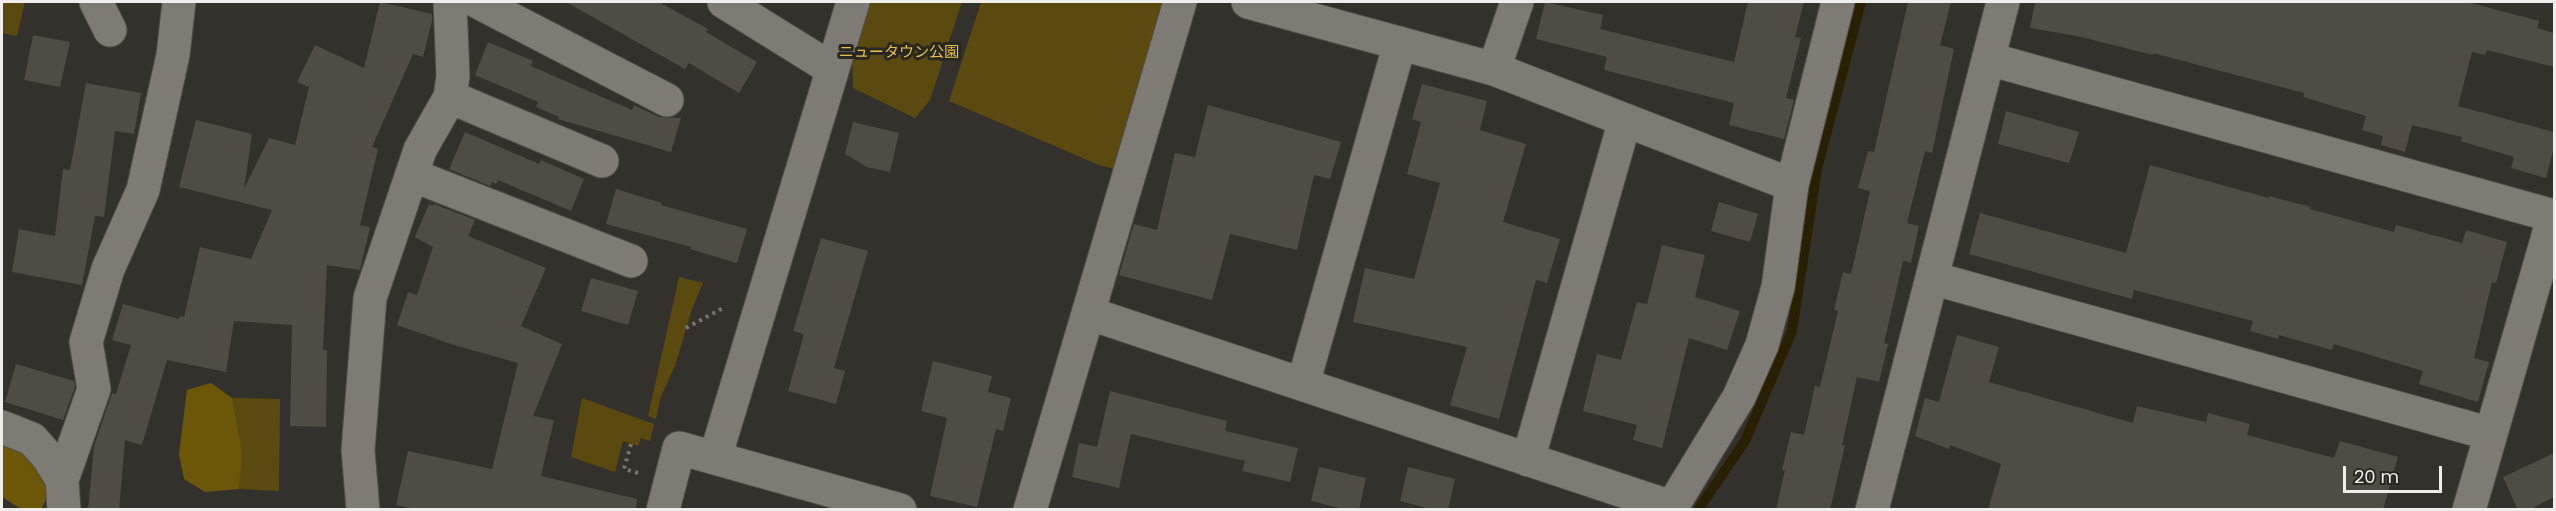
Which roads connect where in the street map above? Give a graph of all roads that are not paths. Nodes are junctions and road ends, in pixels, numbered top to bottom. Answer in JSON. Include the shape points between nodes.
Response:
{"nodes":[{"id":1,"x":179,"y":2,"type":"edge"},
{"id":2,"x":450,"y":2,"type":"edge"},
{"id":3,"x":478,"y":2,"type":"edge"},
{"id":4,"x":724,"y":2,"type":"edge"},
{"id":5,"x":853,"y":2,"type":"edge"},
{"id":6,"x":1180,"y":2,"type":"edge"},
{"id":7,"x":1248,"y":2,"type":"edge"},
{"id":8,"x":1517,"y":2,"type":"edge"},
{"id":9,"x":1838,"y":2,"type":"edge"},
{"id":10,"x":2003,"y":2,"type":"edge"},
{"id":11,"x":1400,"y":43,"type":"junction"},
{"id":12,"x":1989,"y":58,"type":"junction"},
{"id":13,"x":832,"y":69,"type":"junction"},
{"id":14,"x":1494,"y":69,"type":"junction"},
{"id":15,"x":450,"y":97,"type":"junction"},
{"id":16,"x":667,"y":100,"type":"dead end"},
{"id":17,"x":1625,"y":120,"type":"junction"},
{"id":18,"x":602,"y":161,"type":"dead end"},
{"id":19,"x":412,"y":176,"type":"junction"},
{"id":20,"x":1792,"y":185,"type":"junction"},
{"id":21,"x":2554,"y":216,"type":"edge"},
{"id":22,"x":631,"y":261,"type":"dead end"},
{"id":23,"x":1932,"y":278,"type":"junction"},
{"id":24,"x":1088,"y":313,"type":"junction"},
{"id":25,"x":1303,"y":384,"type":"junction"},
{"id":26,"x":2,"y":427,"type":"edge"},
{"id":27,"x":2491,"y":434,"type":"junction"},
{"id":28,"x":716,"y":458,"type":"junction"},
{"id":29,"x":1528,"y":460,"type":"junction"},
{"id":30,"x":63,"y":495,"type":"edge"},
{"id":31,"x":845,"y":502,"type":"edge"},
{"id":32,"x":1670,"y":508,"type":"edge"},
{"id":33,"x":363,"y":510,"type":"edge"},
{"id":34,"x":663,"y":510,"type":"edge"},
{"id":35,"x":900,"y":510,"type":"edge"},
{"id":36,"x":1030,"y":510,"type":"edge"},
{"id":37,"x":1872,"y":510,"type":"edge"},
{"id":38,"x":2469,"y":510,"type":"edge"}],
"edges":[{"from":1,"to":30,"type":"street","via":[[173,55],[143,190],[108,269],[86,342],[94,389]]},
{"from":2,"to":15,"type":"street"},
{"from":3,"to":16,"type":"street"},
{"from":4,"to":13,"type":"street"},
{"from":5,"to":13,"type":"street"},
{"from":6,"to":24,"type":"street"},
{"from":7,"to":11,"type":"street"},
{"from":8,"to":14,"type":"street"},
{"from":9,"to":20,"type":"street"},
{"from":10,"to":12,"type":"street"},
{"from":11,"to":14,"type":"street"},
{"from":11,"to":25,"type":"street"},
{"from":12,"to":21,"type":"street"},
{"from":12,"to":23,"type":"street"},
{"from":13,"to":28,"type":"street"},
{"from":14,"to":17,"type":"street"},
{"from":15,"to":18,"type":"street"},
{"from":15,"to":19,"type":"street","via":[[420,150]]},
{"from":17,"to":20,"type":"street"},
{"from":17,"to":29,"type":"street"},
{"from":19,"to":22,"type":"street"},
{"from":19,"to":33,"type":"street","via":[[370,298],[358,450]]},
{"from":20,"to":32,"type":"street","via":[[1778,287],[1762,345],[1739,397]]},
{"from":21,"to":27,"type":"street"},
{"from":23,"to":27,"type":"street"},
{"from":23,"to":37,"type":"street"},
{"from":24,"to":25,"type":"street"},
{"from":24,"to":36,"type":"street"},
{"from":25,"to":29,"type":"street"},
{"from":26,"to":30,"type":"street","via":[[32,439],[48,457]]},
{"from":27,"to":38,"type":"street"},
{"from":28,"to":31,"type":"street"},
{"from":28,"to":34,"type":"street","via":[[679,448]]},
{"from":29,"to":32,"type":"street"},
{"from":31,"to":35,"type":"street"}]}
